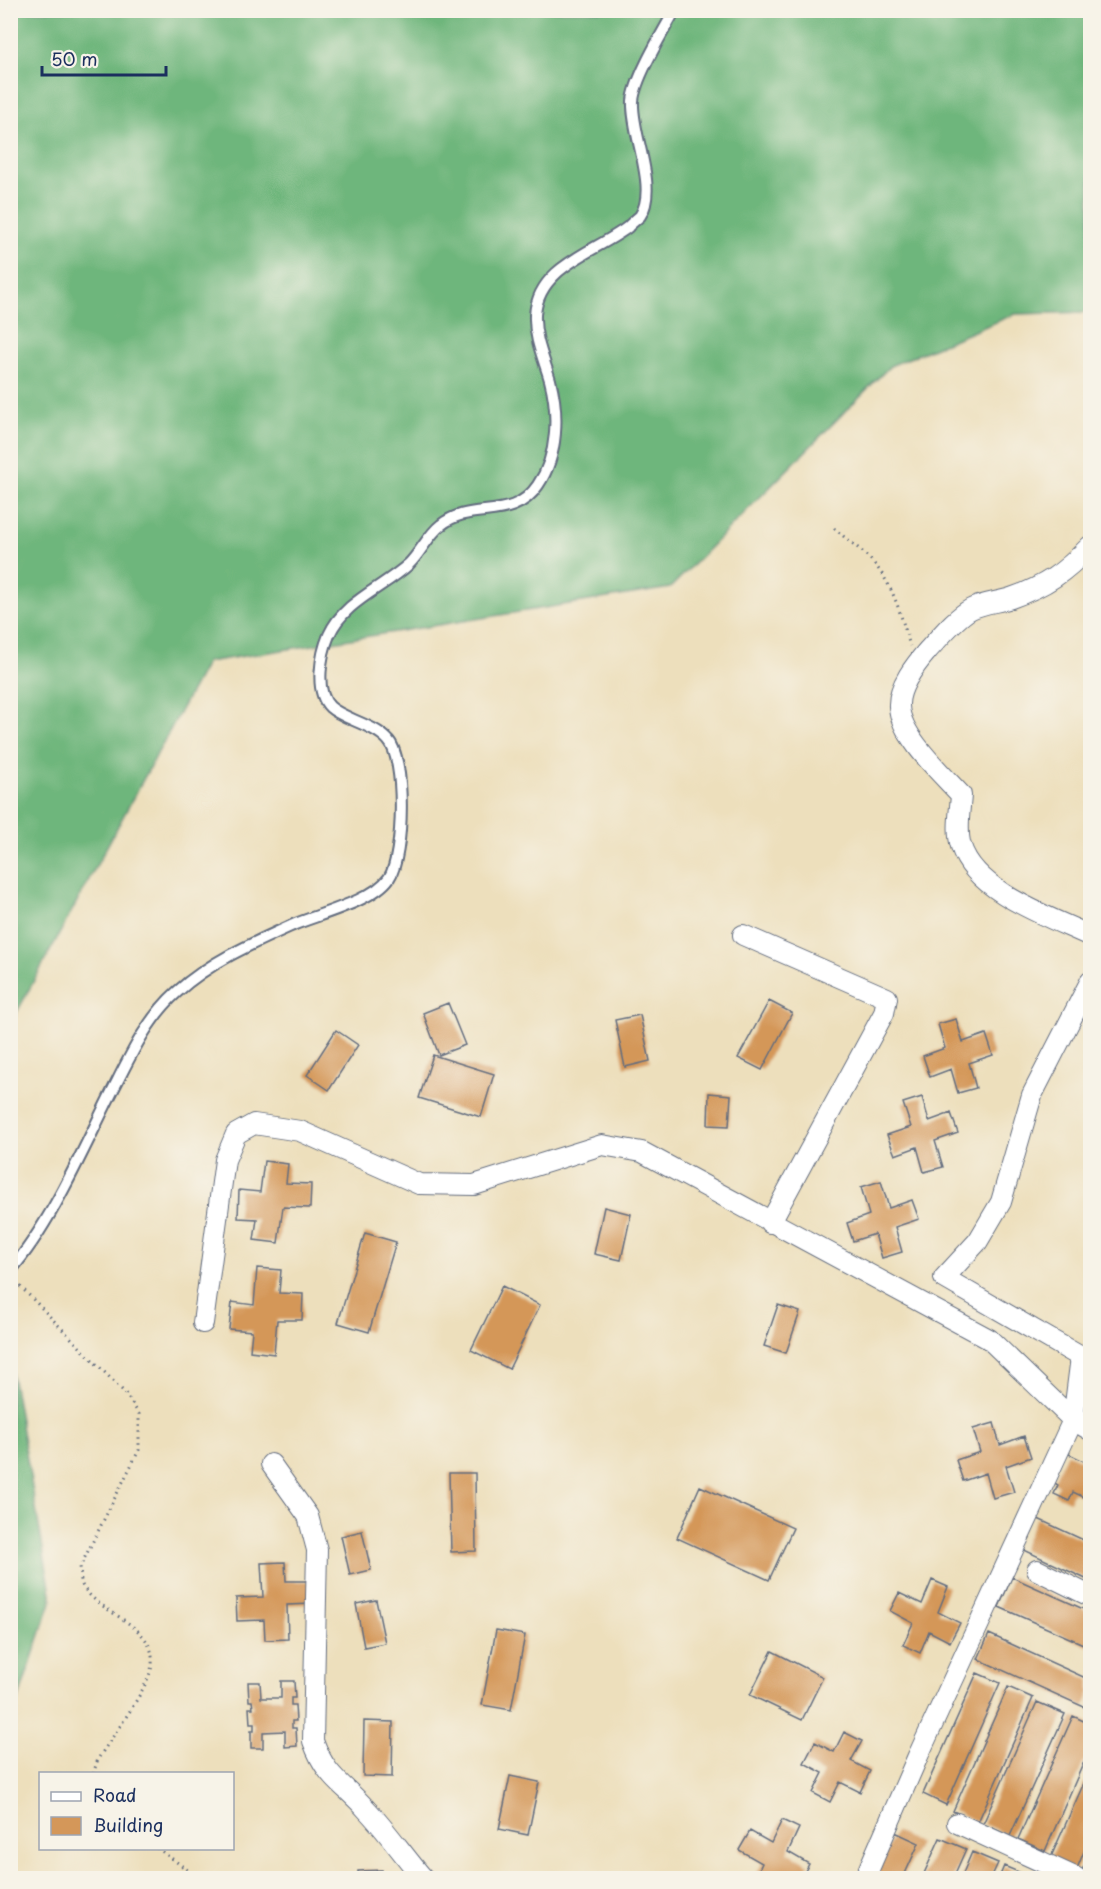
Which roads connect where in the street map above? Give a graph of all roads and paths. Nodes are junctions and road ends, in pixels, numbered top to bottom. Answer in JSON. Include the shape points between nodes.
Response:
{"nodes":[{"id":1,"x":675,"y":10,"type":"edge"},
{"id":2,"x":834,"y":528,"type":"dead end"},
{"id":3,"x":1090,"y":546,"type":"edge"},
{"id":4,"x":915,"y":665,"type":"junction"},
{"id":5,"x":743,"y":935,"type":"dead end"},
{"id":6,"x":1090,"y":936,"type":"edge"},
{"id":7,"x":1090,"y":982,"type":"edge"},
{"id":8,"x":770,"y":1223,"type":"junction"},
{"id":9,"x":10,"y":1271,"type":"edge"},
{"id":10,"x":10,"y":1276,"type":"edge"},
{"id":11,"x":202,"y":1323,"type":"dead end"},
{"id":12,"x":1082,"y":1425,"type":"edge"},
{"id":13,"x":271,"y":1464,"type":"dead end"},
{"id":14,"x":1037,"y":1570,"type":"dead end"},
{"id":15,"x":1090,"y":1596,"type":"edge"},
{"id":16,"x":93,"y":1772,"type":"edge"},
{"id":17,"x":957,"y":1823,"type":"dead end"},
{"id":18,"x":160,"y":1850,"type":"edge"},
{"id":19,"x":199,"y":1878,"type":"edge"},
{"id":20,"x":423,"y":1878,"type":"edge"},
{"id":21,"x":865,"y":1878,"type":"edge"},
{"id":22,"x":1077,"y":1878,"type":"edge"}],
"edges":[{"from":1,"to":9,"type":"lane","via":[[633,96],[648,195],[640,217],[614,238],[559,269],[544,287],[535,314],[557,420],[550,459],[540,483],[525,501],[502,510],[464,514],[441,525],[414,559],[388,583],[345,611],[329,634],[320,688],[330,707],[386,737],[393,747],[402,810],[399,855],[389,879],[369,895],[226,957],[178,991],[155,1015],[128,1060],[53,1205]]},
{"from":2,"to":4,"type":"path","via":[[875,564],[885,580],[896,599]]},
{"from":3,"to":4,"type":"street","via":[[1069,568],[1042,587],[971,609]]},
{"from":4,"to":6,"type":"street","via":[[898,706],[905,727],[928,760],[961,795],[960,844],[970,867],[987,883]]},
{"from":5,"to":8,"type":"street","via":[[887,998],[884,1013]]},
{"from":7,"to":12,"type":"street","via":[[1032,1095],[1000,1202],[978,1241],[944,1278],[1081,1357]]},
{"from":8,"to":11,"type":"street","via":[[642,1152],[602,1145],[474,1185],[419,1184],[300,1131],[254,1124],[236,1134],[225,1160]]},
{"from":8,"to":12,"type":"street","via":[[989,1339]]},
{"from":10,"to":16,"type":"path","via":[[125,1393],[139,1414],[139,1450],[80,1568],[81,1584],[90,1596],[144,1637],[152,1652],[152,1665]]},
{"from":12,"to":21,"type":"street","via":[[918,1756]]},
{"from":13,"to":20,"type":"street","via":[[308,1516],[317,1550],[313,1742],[330,1775],[366,1809]]},
{"from":14,"to":15,"type":"street"},
{"from":17,"to":22,"type":"street"},
{"from":18,"to":19,"type":"path"}]}
